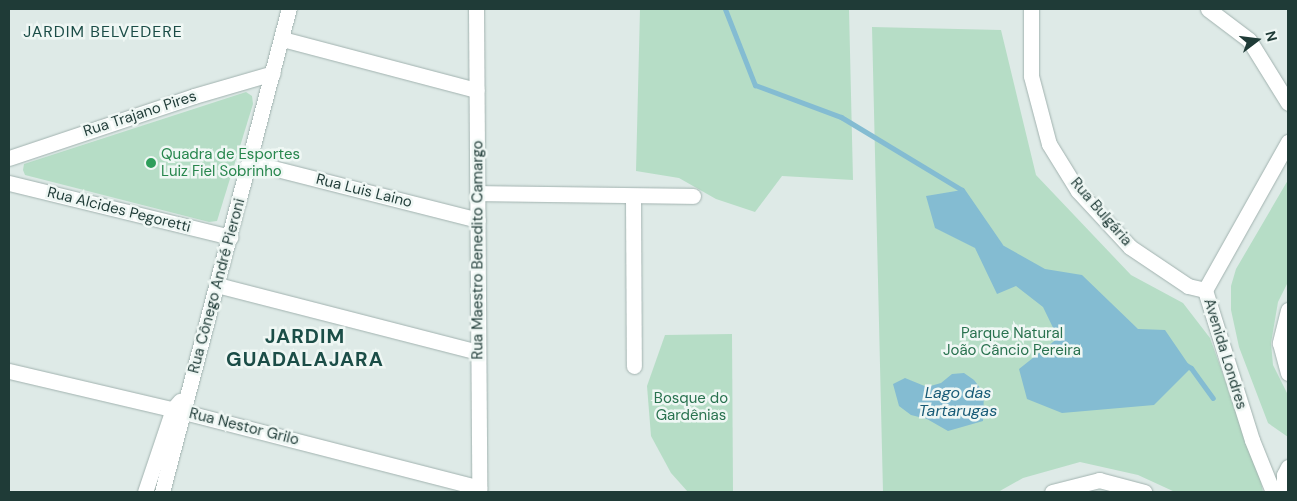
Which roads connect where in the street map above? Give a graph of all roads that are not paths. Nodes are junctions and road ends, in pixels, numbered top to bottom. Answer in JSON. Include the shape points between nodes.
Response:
{"nodes":[{"id":1,"x":289,"y":9,"type":"edge"},
{"id":2,"x":476,"y":9,"type":"edge"},
{"id":3,"x":1031,"y":9,"type":"edge"},
{"id":4,"x":1208,"y":9,"type":"edge"},
{"id":5,"x":282,"y":38,"type":"junction"},
{"id":6,"x":273,"y":73,"type":"junction"},
{"id":7,"x":476,"y":90,"type":"junction"},
{"id":8,"x":1288,"y":103,"type":"edge"},
{"id":9,"x":1288,"y":142,"type":"edge"},
{"id":10,"x":9,"y":158,"type":"edge"},
{"id":11,"x":249,"y":162,"type":"junction"},
{"id":12,"x":9,"y":183,"type":"edge"},
{"id":13,"x":478,"y":193,"type":"junction"},
{"id":14,"x":693,"y":196,"type":"dead end"},
{"id":15,"x":633,"y":197,"type":"junction"},
{"id":16,"x":478,"y":220,"type":"junction"},
{"id":17,"x":230,"y":237,"type":"junction"},
{"id":18,"x":218,"y":285,"type":"junction"},
{"id":19,"x":1205,"y":290,"type":"junction"},
{"id":20,"x":1288,"y":310,"type":"edge"},
{"id":21,"x":478,"y":352,"type":"junction"},
{"id":22,"x":634,"y":366,"type":"dead end"},
{"id":23,"x":9,"y":371,"type":"edge"},
{"id":24,"x":1288,"y":373,"type":"edge"},
{"id":25,"x":179,"y":410,"type":"junction"},
{"id":26,"x":1288,"y":467,"type":"edge"},
{"id":27,"x":479,"y":490,"type":"edge"},
{"id":28,"x":145,"y":492,"type":"edge"},
{"id":29,"x":162,"y":492,"type":"edge"},
{"id":30,"x":1052,"y":492,"type":"edge"},
{"id":31,"x":1144,"y":492,"type":"edge"},
{"id":32,"x":1273,"y":492,"type":"edge"},
{"id":33,"x":1284,"y":492,"type":"edge"}],
"edges":[{"from":1,"to":5,"type":"street","name":"Rua Cônego André Pieroni"},
{"from":2,"to":7,"type":"street","name":"Rua Maestro Benedito Camargo"},
{"from":3,"to":19,"type":"street","name":"Rua Bulgária","via":[[1031,76],[1049,144],[1078,191],[1130,247],[1188,286]]},
{"from":4,"to":8,"type":"street","via":[[1249,40]]},
{"from":5,"to":6,"type":"street","name":"Rua Cônego André Pieroni"},
{"from":5,"to":7,"type":"street"},
{"from":6,"to":10,"type":"street","name":"Rua Trajano Pires"},
{"from":6,"to":11,"type":"street","name":"Rua Cônego André Pieroni"},
{"from":7,"to":13,"type":"street","name":"Rua Maestro Benedito Camargo"},
{"from":9,"to":19,"type":"street","name":"Avenida Londres"},
{"from":11,"to":16,"type":"street","name":"Rua Luis Laino"},
{"from":11,"to":17,"type":"street","name":"Rua Cônego André Pieroni"},
{"from":12,"to":17,"type":"street","name":"Rua Alcides Pegoretti"},
{"from":13,"to":15,"type":"street"},
{"from":13,"to":16,"type":"street","name":"Rua Maestro Benedito Camargo"},
{"from":14,"to":15,"type":"street"},
{"from":15,"to":22,"type":"street"},
{"from":16,"to":21,"type":"street","name":"Rua Maestro Benedito Camargo"},
{"from":17,"to":18,"type":"street","name":"Rua Cônego André Pieroni"},
{"from":18,"to":21,"type":"street"},
{"from":18,"to":25,"type":"street","name":"Rua Cônego André Pieroni","via":[[191,388]]},
{"from":19,"to":32,"type":"street","name":"Avenida Londres","via":[[1252,440]]},
{"from":20,"to":24,"type":"street","via":[[1280,343]]},
{"from":21,"to":27,"type":"street","name":"Rua Maestro Benedito Camargo"},
{"from":23,"to":25,"type":"street","name":"Rua Nestor Grilo"},
{"from":25,"to":27,"type":"street","name":"Rua Nestor Grilo"},
{"from":25,"to":28,"type":"street","name":"Rua Cônego André Pieroni"},
{"from":25,"to":29,"type":"street","name":"Rua Cônego André Pieroni"},
{"from":26,"to":33,"type":"street","via":[[1284,475]]},
{"from":30,"to":31,"type":"street","via":[[1099,480]]}]}
